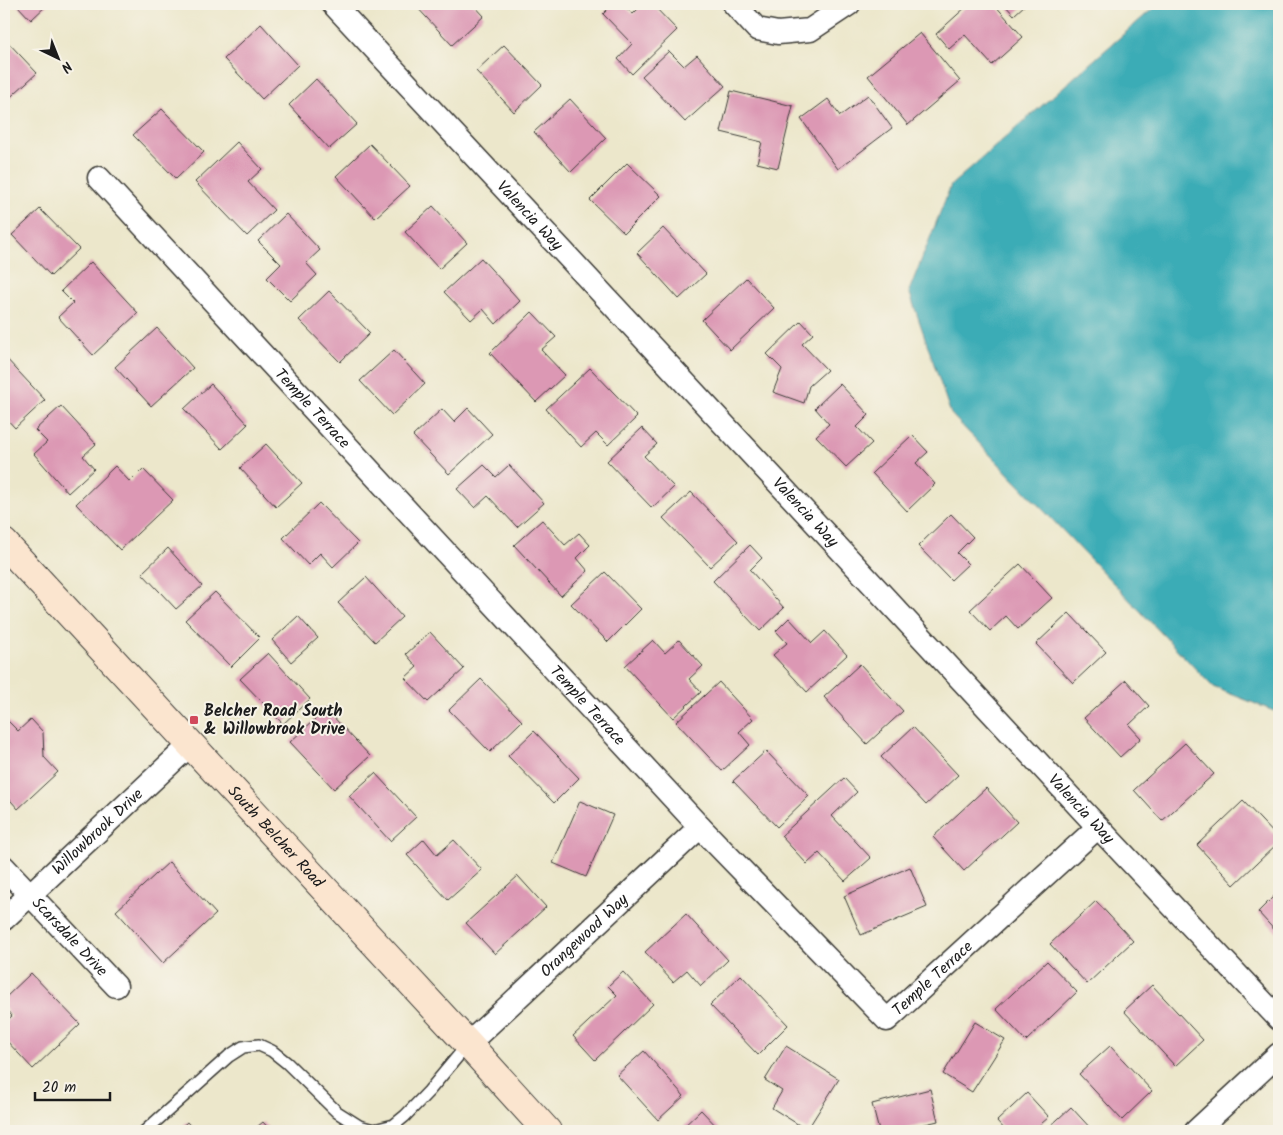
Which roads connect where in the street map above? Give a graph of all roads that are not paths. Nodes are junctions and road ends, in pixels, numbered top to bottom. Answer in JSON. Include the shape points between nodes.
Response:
{"nodes":[{"id":1,"x":333,"y":4,"type":"edge"},
{"id":2,"x":734,"y":4,"type":"edge"},
{"id":3,"x":849,"y":4,"type":"edge"},
{"id":4,"x":99,"y":178,"type":"dead end"},
{"id":5,"x":4,"y":543,"type":"edge"},
{"id":6,"x":190,"y":744,"type":"junction"},
{"id":7,"x":700,"y":827,"type":"junction"},
{"id":8,"x":1098,"y":827,"type":"junction"},
{"id":9,"x":4,"y":867,"type":"edge"},
{"id":10,"x":30,"y":894,"type":"junction"},
{"id":11,"x":4,"y":919,"type":"edge"},
{"id":12,"x":116,"y":986,"type":"dead end"},
{"id":13,"x":1279,"y":1019,"type":"edge"},
{"id":14,"x":468,"y":1044,"type":"junction"},
{"id":15,"x":1279,"y":1054,"type":"edge"},
{"id":16,"x":145,"y":1131,"type":"edge"},
{"id":17,"x":547,"y":1131,"type":"edge"},
{"id":18,"x":1196,"y":1131,"type":"edge"}],
"edges":[{"from":1,"to":8,"type":"street","name":"Valencia Way"},
{"from":2,"to":3,"type":"street","via":[[757,30],[778,33],[810,30]]},
{"from":4,"to":7,"type":"street","name":"Temple Terrace"},
{"from":5,"to":6,"type":"main road","name":"South Belcher Road"},
{"from":6,"to":10,"type":"street","name":"Willowbrook Drive"},
{"from":6,"to":14,"type":"main road","name":"South Belcher Road"},
{"from":7,"to":8,"type":"street","name":"Temple Terrace","via":[[887,1020]]},
{"from":7,"to":14,"type":"street","name":"Orangewood Way"},
{"from":8,"to":13,"type":"street","name":"Valencia Way"},
{"from":9,"to":10,"type":"street","name":"Scarsdale Drive"},
{"from":10,"to":11,"type":"street","name":"Willowbrook Drive"},
{"from":10,"to":12,"type":"street","name":"Scarsdale Drive"},
{"from":14,"to":16,"type":"lane","via":[[429,1091],[394,1125],[374,1130],[360,1126],[337,1112],[287,1063],[259,1045],[243,1047],[229,1056]]},
{"from":14,"to":17,"type":"main road","name":"South Belcher Road"},
{"from":15,"to":18,"type":"street"}]}
